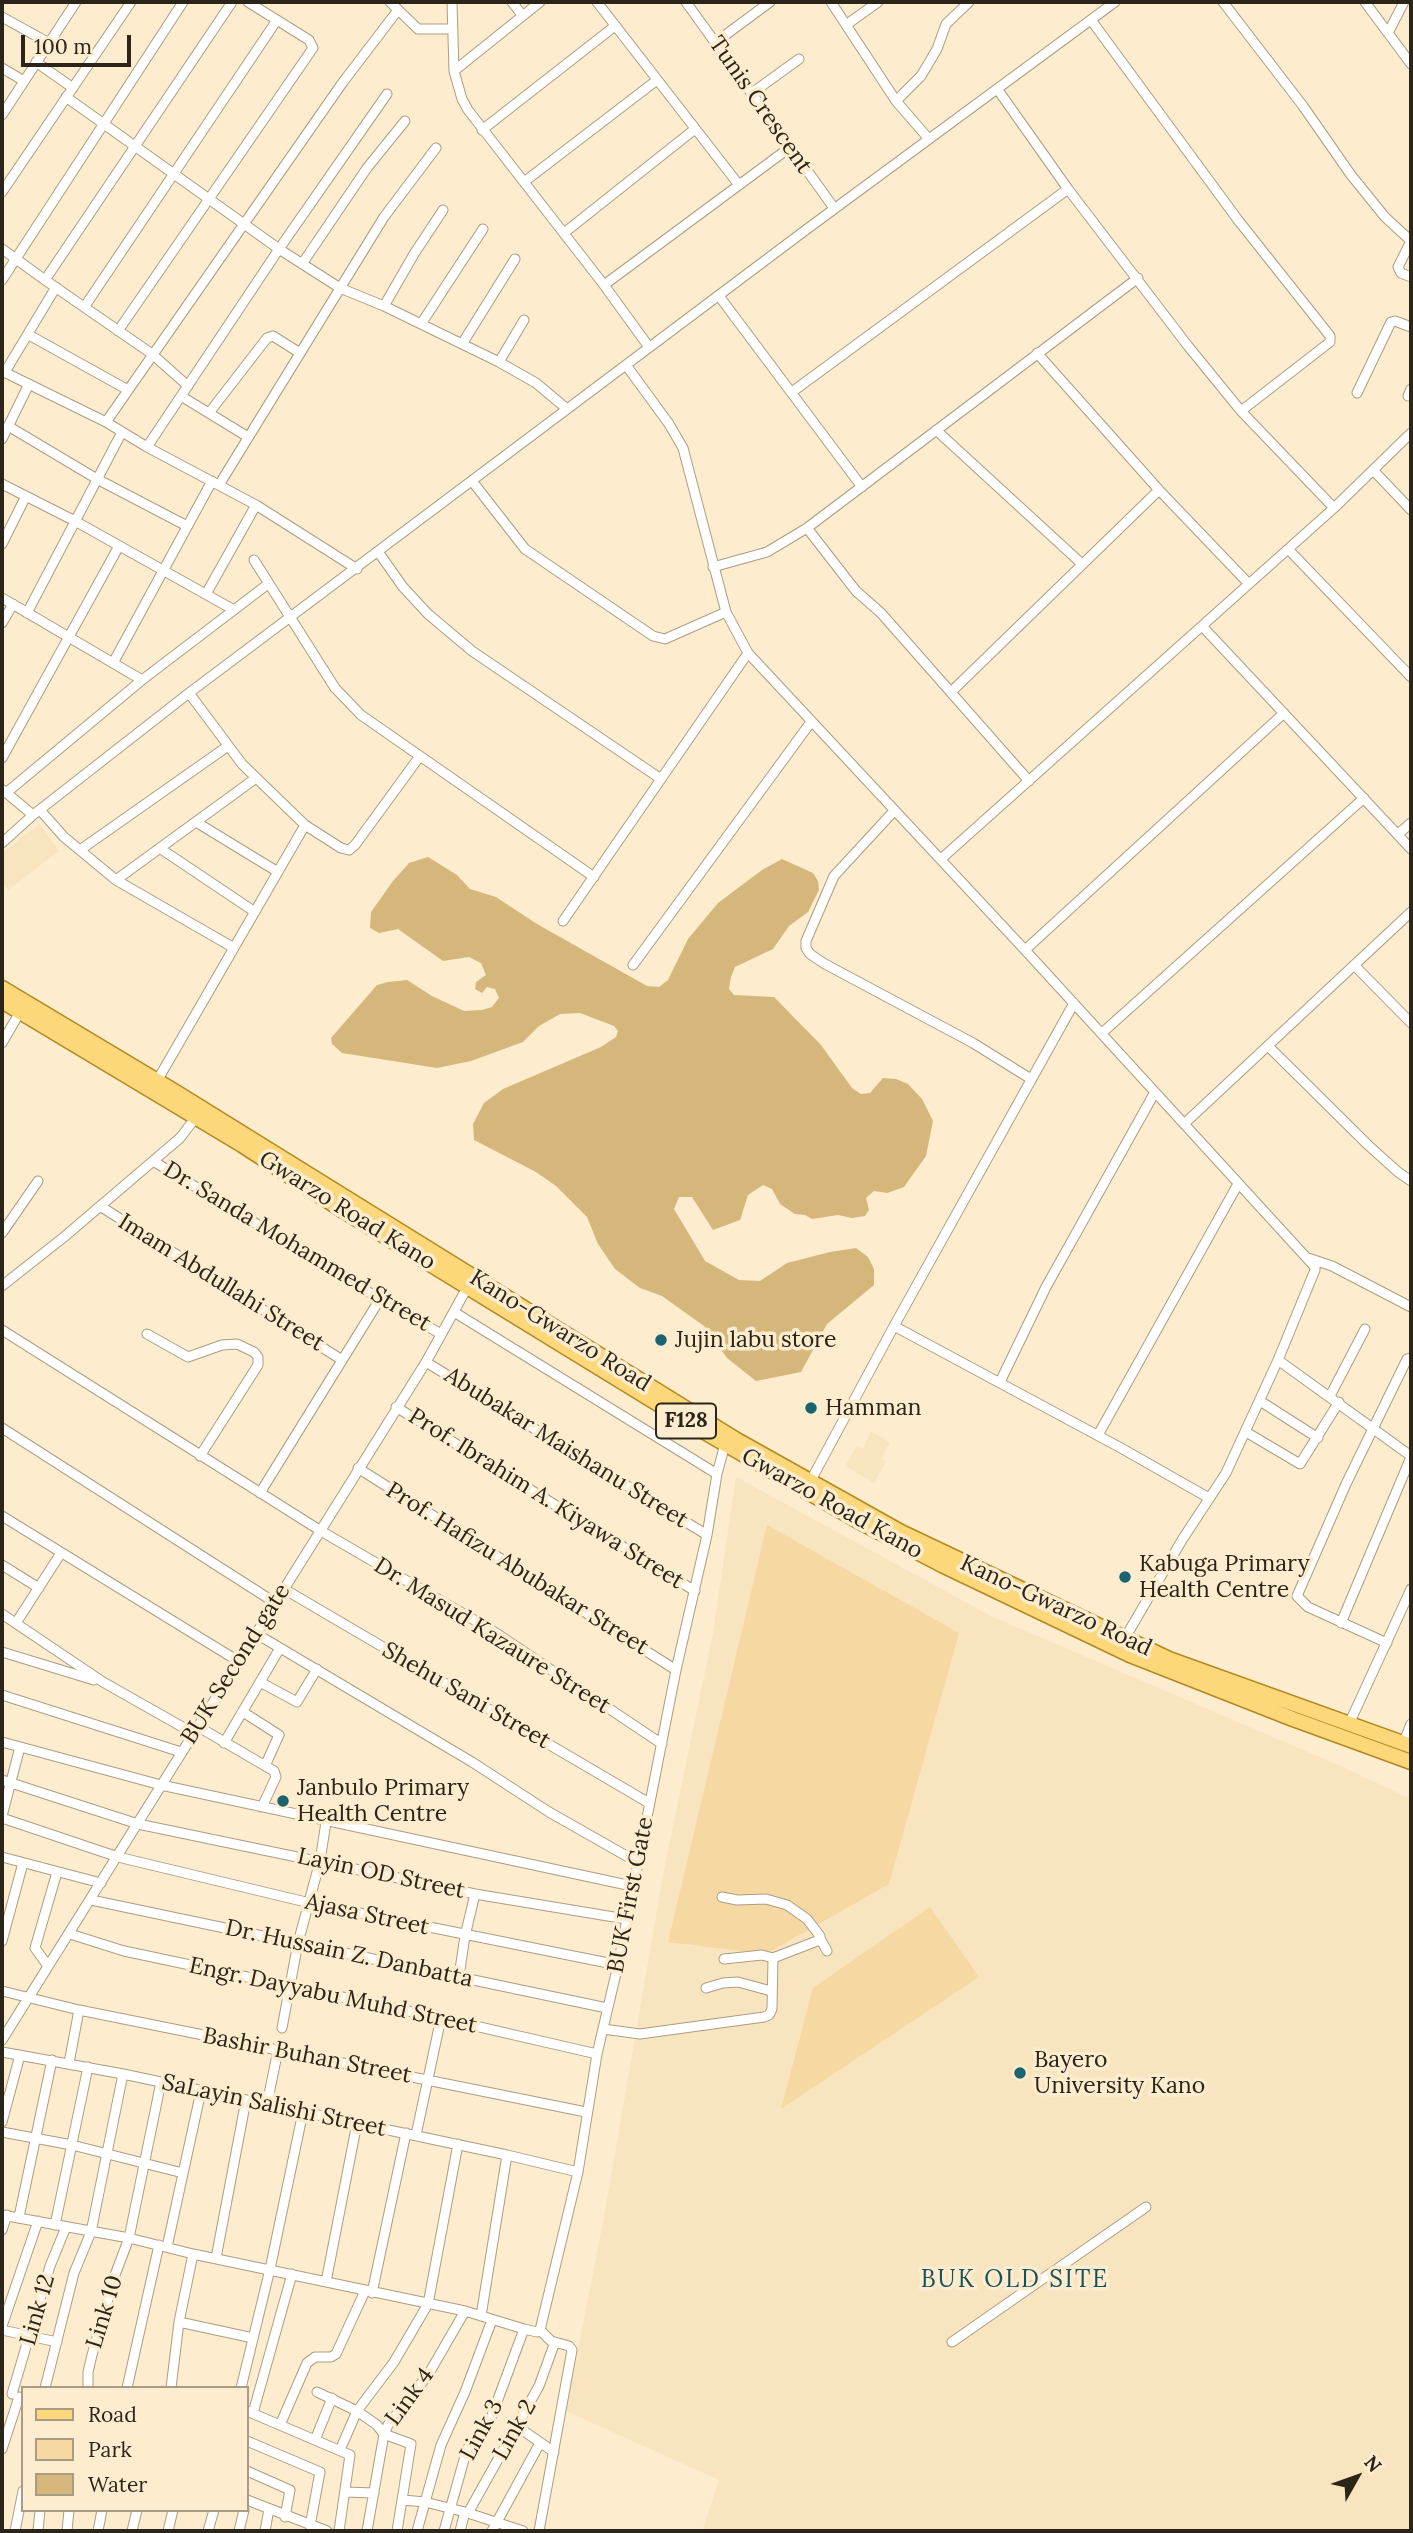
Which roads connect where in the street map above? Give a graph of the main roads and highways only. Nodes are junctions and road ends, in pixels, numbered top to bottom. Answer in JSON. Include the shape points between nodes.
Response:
{"nodes":[{"id":1,"x":2,"y":988,"type":"edge"},
{"id":2,"x":2,"y":1001,"type":"edge"},
{"id":3,"x":70,"y":1035,"type":"junction"},
{"id":4,"x":858,"y":1515,"type":"junction"},
{"id":5,"x":1407,"y":1745,"type":"edge"},
{"id":6,"x":1411,"y":1762,"type":"edge"}],
"edges":[{"from":1,"to":3,"type":"main road","name":"Kano-Gwarzo Road","number":"F128"},
{"from":2,"to":3,"type":"main road","name":"Gwarzo Road Kano","number":"F128"},
{"from":3,"to":4,"type":"main road","name":"Kano-Gwarzo Road","number":"F128","via":[[157,1081]]},
{"from":3,"to":4,"type":"main road","name":"Gwarzo Road Kano","number":"F128","via":[[196,1118],[725,1444]]},
{"from":4,"to":5,"type":"main road","name":"Kano-Gwarzo Road","number":"F128","via":[[1169,1659]]},
{"from":4,"to":6,"type":"main road","name":"Gwarzo Road Kano","number":"F128","via":[[942,1565],[1130,1655]]}]}
